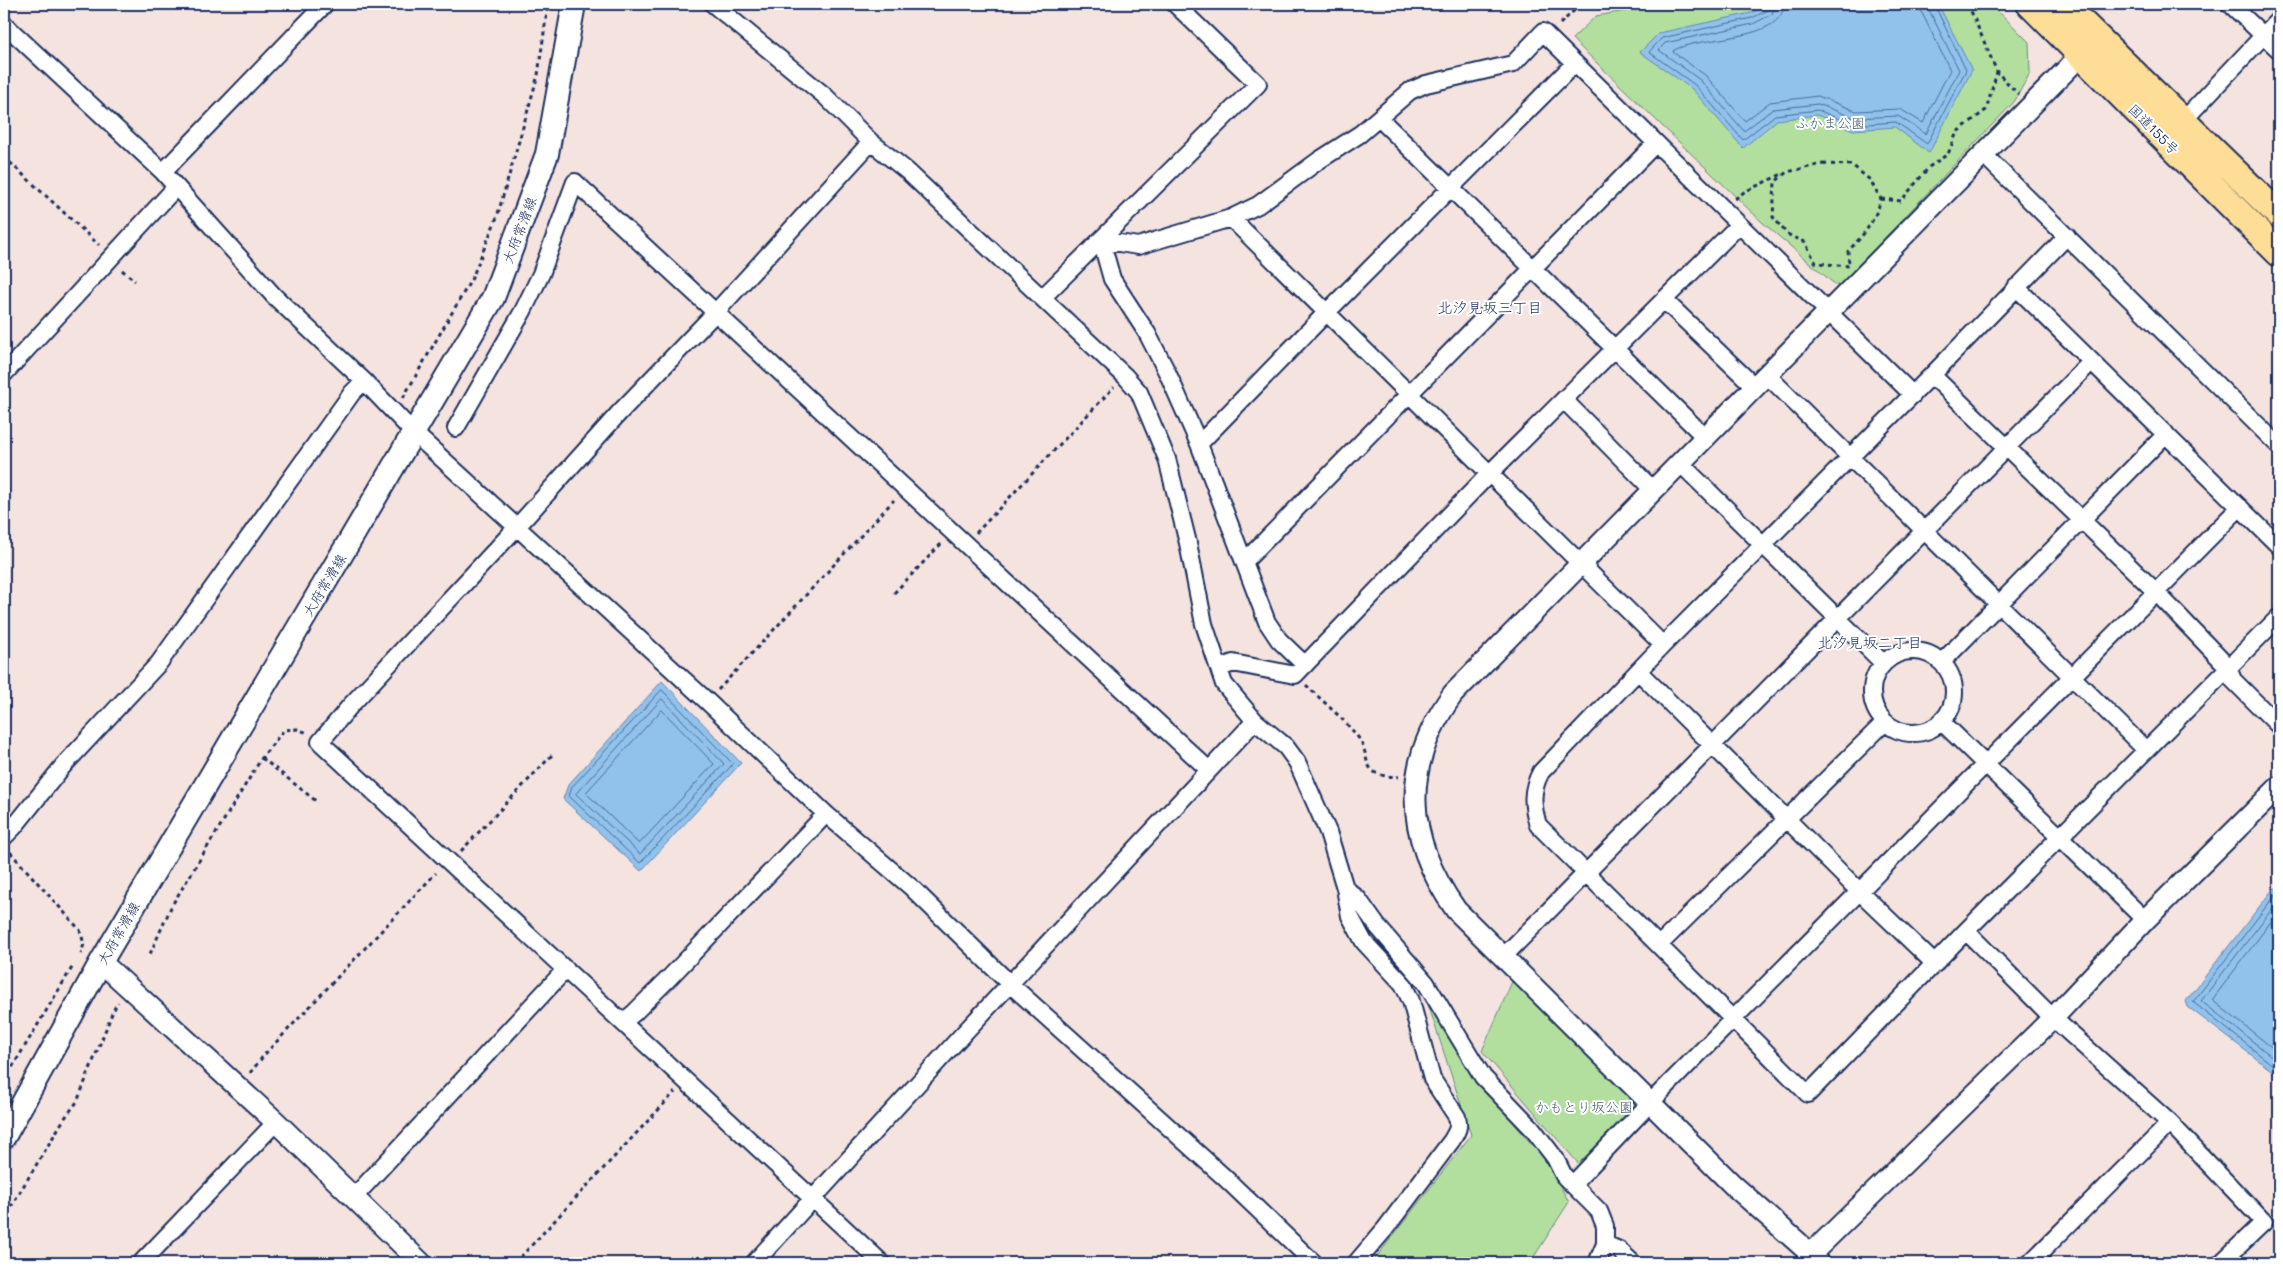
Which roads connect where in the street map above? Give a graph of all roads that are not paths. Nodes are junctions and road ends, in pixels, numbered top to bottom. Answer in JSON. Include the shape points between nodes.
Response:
{"nodes":[{"id":1,"x":325,"y":4,"type":"edge"},
{"id":2,"x":574,"y":4,"type":"edge"},
{"id":3,"x":714,"y":4,"type":"edge"},
{"id":4,"x":1175,"y":4,"type":"edge"},
{"id":5,"x":2030,"y":4,"type":"edge"},
{"id":6,"x":2064,"y":4,"type":"edge"},
{"id":7,"x":2230,"y":4,"type":"edge"},
{"id":8,"x":2279,"y":19,"type":"edge"},
{"id":9,"x":4,"y":24,"type":"edge"},
{"id":10,"x":2264,"y":36,"type":"junction"},
{"id":11,"x":2279,"y":50,"type":"edge"},
{"id":12,"x":2080,"y":56,"type":"junction"},
{"id":13,"x":1575,"y":63,"type":"junction"},
{"id":14,"x":1379,"y":118,"type":"junction"},
{"id":15,"x":2183,"y":121,"type":"junction"},
{"id":16,"x":872,"y":142,"type":"junction"},
{"id":17,"x":1656,"y":143,"type":"junction"},
{"id":18,"x":1984,"y":154,"type":"junction"},
{"id":19,"x":163,"y":172,"type":"junction"},
{"id":20,"x":176,"y":187,"type":"junction"},
{"id":21,"x":1451,"y":188,"type":"junction"},
{"id":22,"x":2279,"y":215,"type":"edge"},
{"id":23,"x":1231,"y":218,"type":"junction"},
{"id":24,"x":1739,"y":225,"type":"junction"},
{"id":25,"x":2067,"y":236,"type":"junction"},
{"id":26,"x":1101,"y":240,"type":"junction"},
{"id":27,"x":2279,"y":253,"type":"edge"},
{"id":28,"x":1533,"y":268,"type":"junction"},
{"id":29,"x":2016,"y":287,"type":"junction"},
{"id":30,"x":1042,"y":298,"type":"junction"},
{"id":31,"x":1664,"y":300,"type":"junction"},
{"id":32,"x":715,"y":313,"type":"junction"},
{"id":33,"x":1326,"y":313,"type":"junction"},
{"id":34,"x":1828,"y":313,"type":"junction"},
{"id":35,"x":1615,"y":348,"type":"junction"},
{"id":36,"x":2091,"y":362,"type":"junction"},
{"id":37,"x":4,"y":374,"type":"edge"},
{"id":38,"x":1932,"y":375,"type":"junction"},
{"id":39,"x":364,"y":381,"type":"junction"},
{"id":40,"x":1761,"y":381,"type":"junction"},
{"id":41,"x":1408,"y":395,"type":"junction"},
{"id":42,"x":1913,"y":395,"type":"junction"},
{"id":43,"x":1564,"y":400,"type":"junction"},
{"id":44,"x":456,"y":428,"type":"dead end"},
{"id":45,"x":414,"y":432,"type":"junction"},
{"id":46,"x":2166,"y":434,"type":"junction"},
{"id":47,"x":1705,"y":437,"type":"junction"},
{"id":48,"x":1199,"y":444,"type":"junction"},
{"id":49,"x":2279,"y":446,"type":"edge"},
{"id":50,"x":2006,"y":448,"type":"junction"},
{"id":51,"x":1850,"y":458,"type":"junction"},
{"id":52,"x":1680,"y":462,"type":"junction"},
{"id":53,"x":1489,"y":474,"type":"junction"},
{"id":54,"x":1653,"y":490,"type":"junction"},
{"id":55,"x":2240,"y":507,"type":"junction"},
{"id":56,"x":2082,"y":520,"type":"junction"},
{"id":57,"x":518,"y":527,"type":"junction"},
{"id":58,"x":1924,"y":531,"type":"junction"},
{"id":59,"x":1764,"y":545,"type":"junction"},
{"id":60,"x":2279,"y":546,"type":"edge"},
{"id":61,"x":1244,"y":562,"type":"junction"},
{"id":62,"x":1579,"y":564,"type":"junction"},
{"id":63,"x":2156,"y":592,"type":"junction"},
{"id":64,"x":1999,"y":604,"type":"junction"},
{"id":65,"x":2279,"y":617,"type":"edge"},
{"id":66,"x":1839,"y":618,"type":"junction"},
{"id":67,"x":1663,"y":645,"type":"junction"},
{"id":68,"x":1942,"y":662,"type":"junction"},
{"id":69,"x":1884,"y":663,"type":"junction"},
{"id":70,"x":2228,"y":667,"type":"junction"},
{"id":71,"x":1219,"y":669,"type":"junction"},
{"id":72,"x":1300,"y":670,"type":"junction"},
{"id":73,"x":1639,"y":672,"type":"junction"},
{"id":74,"x":2072,"y":677,"type":"junction"},
{"id":75,"x":1255,"y":721,"type":"junction"},
{"id":76,"x":1885,"y":722,"type":"junction"},
{"id":77,"x":1942,"y":722,"type":"junction"},
{"id":78,"x":2279,"y":726,"type":"edge"},
{"id":79,"x":1712,"y":745,"type":"junction"},
{"id":80,"x":2146,"y":750,"type":"junction"},
{"id":81,"x":1986,"y":764,"type":"junction"},
{"id":82,"x":1209,"y":770,"type":"junction"},
{"id":83,"x":2279,"y":787,"type":"edge"},
{"id":84,"x":826,"y":814,"type":"junction"},
{"id":85,"x":1787,"y":820,"type":"junction"},
{"id":86,"x":2060,"y":836,"type":"junction"},
{"id":87,"x":4,"y":838,"type":"edge"},
{"id":88,"x":1585,"y":873,"type":"junction"},
{"id":89,"x":1345,"y":888,"type":"junction"},
{"id":90,"x":1860,"y":892,"type":"junction"},
{"id":91,"x":2146,"y":920,"type":"junction"},
{"id":92,"x":1966,"y":931,"type":"junction"},
{"id":93,"x":1659,"y":946,"type":"junction"},
{"id":94,"x":1504,"y":957,"type":"junction"},
{"id":95,"x":101,"y":962,"type":"junction"},
{"id":96,"x":1935,"y":964,"type":"junction"},
{"id":97,"x":566,"y":969,"type":"junction"},
{"id":98,"x":1010,"y":984,"type":"junction"},
{"id":99,"x":2053,"y":1018,"type":"junction"},
{"id":100,"x":1734,"y":1020,"type":"junction"},
{"id":101,"x":623,"y":1022,"type":"junction"},
{"id":102,"x":1651,"y":1102,"type":"junction"},
{"id":103,"x":276,"y":1122,"type":"junction"},
{"id":104,"x":2170,"y":1123,"type":"junction"},
{"id":105,"x":4,"y":1137,"type":"edge"},
{"id":106,"x":1572,"y":1184,"type":"junction"},
{"id":107,"x":354,"y":1197,"type":"junction"},
{"id":108,"x":813,"y":1198,"type":"junction"},
{"id":109,"x":1606,"y":1244,"type":"junction"},
{"id":110,"x":1813,"y":1260,"type":"edge"},
{"id":111,"x":418,"y":1262,"type":"edge"},
{"id":112,"x":141,"y":1263,"type":"edge"},
{"id":113,"x":754,"y":1263,"type":"edge"},
{"id":114,"x":882,"y":1263,"type":"edge"},
{"id":115,"x":1314,"y":1263,"type":"edge"},
{"id":116,"x":1356,"y":1263,"type":"edge"},
{"id":117,"x":1597,"y":1263,"type":"edge"},
{"id":118,"x":1633,"y":1263,"type":"edge"},
{"id":119,"x":2030,"y":1263,"type":"edge"},
{"id":120,"x":2221,"y":1263,"type":"edge"}],
"edges":[{"from":1,"to":19,"type":"street"},
{"from":2,"to":45,"type":"main road","name":"大府常滑線","via":[[547,154],[493,298]]},
{"from":3,"to":16,"type":"street","via":[[825,96]]},
{"from":4,"to":26,"type":"street","via":[[1258,84]]},
{"from":5,"to":12,"type":"highway","name":"国道155号"},
{"from":6,"to":15,"type":"highway","name":"国道155号"},
{"from":7,"to":10,"type":"street"},
{"from":8,"to":10,"type":"street"},
{"from":9,"to":19,"type":"street"},
{"from":10,"to":11,"type":"street"},
{"from":10,"to":15,"type":"street"},
{"from":12,"to":18,"type":"street"},
{"from":12,"to":27,"type":"highway","name":"国道155号"},
{"from":13,"to":14,"type":"street","via":[[1543,32],[1513,64],[1426,84],[1410,91]]},
{"from":13,"to":17,"type":"street"},
{"from":13,"to":21,"type":"street"},
{"from":14,"to":21,"type":"street"},
{"from":14,"to":23,"type":"street","via":[[1258,205]]},
{"from":15,"to":22,"type":"highway","name":"国道155号"},
{"from":16,"to":30,"type":"street"},
{"from":16,"to":32,"type":"street"},
{"from":17,"to":24,"type":"street"},
{"from":17,"to":28,"type":"street"},
{"from":18,"to":25,"type":"street"},
{"from":18,"to":34,"type":"street"},
{"from":19,"to":20,"type":"street"},
{"from":20,"to":37,"type":"street"},
{"from":20,"to":39,"type":"street","via":[[274,296]]},
{"from":21,"to":28,"type":"street"},
{"from":21,"to":33,"type":"street"},
{"from":23,"to":26,"type":"street","via":[[1138,246]]},
{"from":23,"to":33,"type":"street"},
{"from":24,"to":31,"type":"street"},
{"from":24,"to":34,"type":"street"},
{"from":25,"to":29,"type":"street"},
{"from":25,"to":49,"type":"street"},
{"from":26,"to":30,"type":"street"},
{"from":26,"to":48,"type":"street","via":[[1112,279],[1147,333]]},
{"from":28,"to":35,"type":"street"},
{"from":28,"to":41,"type":"street"},
{"from":29,"to":36,"type":"street"},
{"from":29,"to":38,"type":"street"},
{"from":30,"to":71,"type":"street","via":[[1139,392],[1167,459],[1204,624]]},
{"from":31,"to":35,"type":"street"},
{"from":31,"to":40,"type":"street"},
{"from":32,"to":44,"type":"street","via":[[575,182],[534,289]]},
{"from":32,"to":57,"type":"street","via":[[618,413]]},
{"from":32,"to":82,"type":"street"},
{"from":33,"to":41,"type":"street"},
{"from":33,"to":48,"type":"street"},
{"from":34,"to":40,"type":"street"},
{"from":34,"to":42,"type":"street"},
{"from":35,"to":43,"type":"street"},
{"from":35,"to":47,"type":"street"},
{"from":36,"to":46,"type":"street"},
{"from":36,"to":50,"type":"street"},
{"from":38,"to":42,"type":"street"},
{"from":38,"to":50,"type":"street"},
{"from":39,"to":45,"type":"street"},
{"from":39,"to":87,"type":"street","via":[[352,393],[159,663],[63,766]]},
{"from":40,"to":47,"type":"street"},
{"from":40,"to":51,"type":"street"},
{"from":41,"to":53,"type":"street"},
{"from":41,"to":61,"type":"street"},
{"from":42,"to":51,"type":"street"},
{"from":43,"to":53,"type":"street"},
{"from":43,"to":54,"type":"street"},
{"from":45,"to":57,"type":"street"},
{"from":45,"to":95,"type":"main road","name":"大府常滑線"},
{"from":46,"to":55,"type":"street"},
{"from":46,"to":56,"type":"street"},
{"from":47,"to":52,"type":"street"},
{"from":48,"to":61,"type":"street"},
{"from":50,"to":56,"type":"street"},
{"from":50,"to":58,"type":"street"},
{"from":51,"to":58,"type":"street"},
{"from":51,"to":59,"type":"street"},
{"from":52,"to":54,"type":"street"},
{"from":52,"to":59,"type":"street"},
{"from":53,"to":62,"type":"street"},
{"from":53,"to":72,"type":"street"},
{"from":54,"to":62,"type":"street"},
{"from":55,"to":60,"type":"street"},
{"from":55,"to":63,"type":"street"},
{"from":56,"to":63,"type":"street"},
{"from":56,"to":64,"type":"street"},
{"from":57,"to":84,"type":"street"},
{"from":57,"to":97,"type":"street","via":[[357,698],[320,742]]},
{"from":58,"to":64,"type":"street"},
{"from":58,"to":66,"type":"street"},
{"from":59,"to":66,"type":"street"},
{"from":59,"to":67,"type":"street"},
{"from":61,"to":72,"type":"street","via":[[1267,622]]},
{"from":62,"to":67,"type":"street"},
{"from":62,"to":94,"type":"street","via":[[1453,694],[1438,715],[1420,760],[1416,810],[1419,837],[1438,885],[1456,910]]},
{"from":63,"to":70,"type":"street"},
{"from":63,"to":74,"type":"street"},
{"from":64,"to":68,"type":"street"},
{"from":64,"to":74,"type":"street"},
{"from":65,"to":70,"type":"street"},
{"from":66,"to":69,"type":"street"},
{"from":66,"to":79,"type":"street"},
{"from":67,"to":73,"type":"street"},
{"from":68,"to":69,"type":"street","via":[[1919,651],[1900,653]]},
{"from":68,"to":77,"type":"street","via":[[1954,685],[1950,711]]},
{"from":69,"to":76,"type":"street","via":[[1874,680],[1872,700]]},
{"from":70,"to":78,"type":"street","via":[[2233,680]]},
{"from":70,"to":80,"type":"street"},
{"from":71,"to":72,"type":"street","via":[[1233,663]]},
{"from":71,"to":75,"type":"street","via":[[1224,684]]},
{"from":73,"to":79,"type":"street"},
{"from":73,"to":88,"type":"street","via":[[1541,772],[1534,785],[1532,799],[1538,825]]},
{"from":74,"to":80,"type":"street"},
{"from":74,"to":81,"type":"street"},
{"from":75,"to":82,"type":"street"},
{"from":75,"to":89,"type":"street","via":[[1286,747],[1297,762],[1328,832]]},
{"from":76,"to":77,"type":"street","via":[[1901,731],[1920,733]]},
{"from":76,"to":85,"type":"street"},
{"from":77,"to":81,"type":"street"},
{"from":79,"to":85,"type":"street"},
{"from":79,"to":88,"type":"street"},
{"from":80,"to":86,"type":"street"},
{"from":81,"to":86,"type":"street"},
{"from":81,"to":90,"type":"street"},
{"from":82,"to":98,"type":"street"},
{"from":83,"to":91,"type":"street"},
{"from":84,"to":98,"type":"street","via":[[912,888]]},
{"from":84,"to":101,"type":"street"},
{"from":85,"to":90,"type":"street"},
{"from":85,"to":93,"type":"street"},
{"from":86,"to":91,"type":"street"},
{"from":86,"to":92,"type":"street"},
{"from":88,"to":93,"type":"street"},
{"from":88,"to":94,"type":"street"},
{"from":89,"to":106,"type":"street","via":[[1358,899],[1426,983],[1483,1076],[1532,1128]]},
{"from":89,"to":116,"type":"street","via":[[1350,916],[1364,942],[1403,984],[1411,1001],[1432,1079],[1459,1124],[1446,1147]]},
{"from":90,"to":96,"type":"street"},
{"from":90,"to":100,"type":"street"},
{"from":91,"to":99,"type":"street"},
{"from":92,"to":96,"type":"street"},
{"from":92,"to":99,"type":"street"},
{"from":93,"to":100,"type":"street"},
{"from":94,"to":102,"type":"street"},
{"from":95,"to":103,"type":"street"},
{"from":95,"to":105,"type":"main road","name":"大府常滑線"},
{"from":96,"to":100,"type":"street","via":[[1808,1094]]},
{"from":97,"to":101,"type":"street"},
{"from":97,"to":107,"type":"street"},
{"from":98,"to":108,"type":"street"},
{"from":98,"to":115,"type":"street","via":[[1224,1177]]},
{"from":99,"to":104,"type":"street"},
{"from":99,"to":110,"type":"street"},
{"from":100,"to":102,"type":"street"},
{"from":101,"to":108,"type":"street"},
{"from":102,"to":106,"type":"street"},
{"from":102,"to":110,"type":"street"},
{"from":103,"to":107,"type":"street"},
{"from":103,"to":112,"type":"street"},
{"from":104,"to":119,"type":"street"},
{"from":104,"to":120,"type":"street","via":[[2264,1222]]},
{"from":106,"to":109,"type":"street","via":[[1599,1211],[1605,1226]]},
{"from":107,"to":111,"type":"street"},
{"from":108,"to":113,"type":"street"},
{"from":108,"to":114,"type":"street"},
{"from":109,"to":117,"type":"street"},
{"from":109,"to":118,"type":"street","via":[[1619,1250]]}]}
